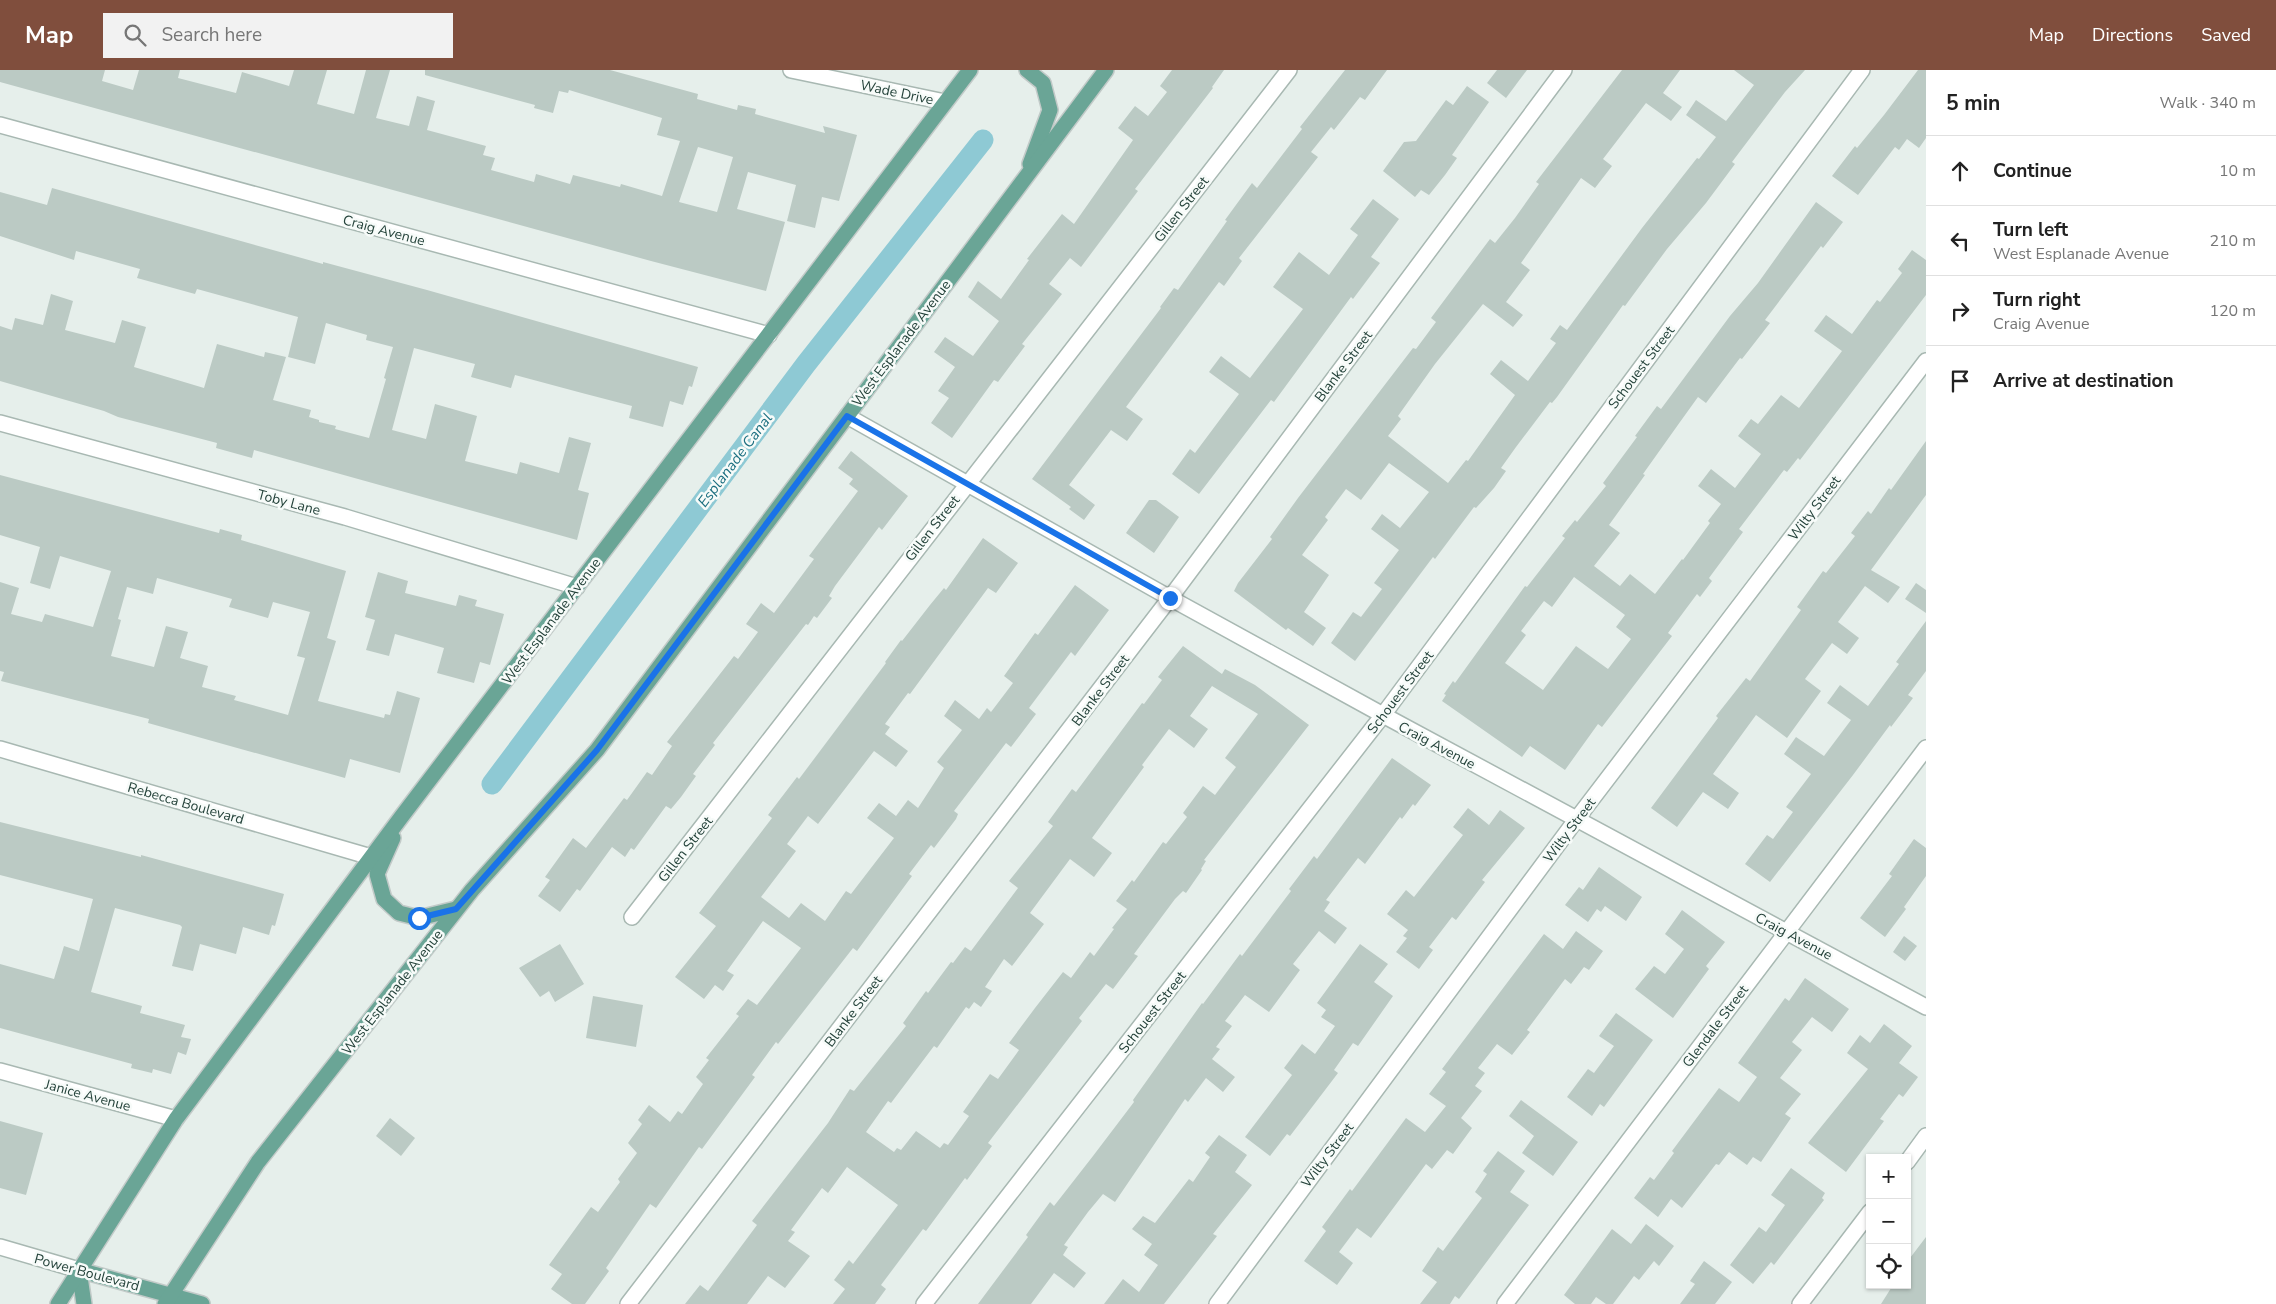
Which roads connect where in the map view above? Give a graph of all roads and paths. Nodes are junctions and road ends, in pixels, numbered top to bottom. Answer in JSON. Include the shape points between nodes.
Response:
{"nodes":[{"id":1,"x":791,"y":70,"type":"edge"},
{"id":2,"x":970,"y":70,"type":"edge"},
{"id":3,"x":1027,"y":70,"type":"edge"},
{"id":4,"x":1106,"y":70,"type":"edge"},
{"id":5,"x":1289,"y":70,"type":"edge"},
{"id":6,"x":1564,"y":70,"type":"edge"},
{"id":7,"x":1862,"y":70,"type":"edge"},
{"id":8,"x":945,"y":102,"type":"junction"},
{"id":9,"x":0,"y":125,"type":"edge"},
{"id":10,"x":1023,"y":181,"type":"junction"},
{"id":11,"x":768,"y":335,"type":"junction"},
{"id":12,"x":1926,"y":361,"type":"edge"},
{"id":13,"x":847,"y":416,"type":"junction"},
{"id":14,"x":0,"y":423,"type":"edge"},
{"id":15,"x":967,"y":483,"type":"junction"},
{"id":16,"x":577,"y":587,"type":"junction"},
{"id":17,"x":1170,"y":598,"type":"junction"},
{"id":18,"x":1383,"y":716,"type":"junction"},
{"id":19,"x":1926,"y":748,"type":"edge"},
{"id":20,"x":0,"y":749,"type":"edge"},
{"id":21,"x":402,"y":816,"type":"junction"},
{"id":22,"x":1576,"y":820,"type":"junction"},
{"id":23,"x":371,"y":857,"type":"junction"},
{"id":24,"x":456,"y":909,"type":"junction"},
{"id":25,"x":632,"y":917,"type":"dead end"},
{"id":26,"x":1786,"y":932,"type":"junction"},
{"id":27,"x":1926,"y":1006,"type":"edge"},
{"id":28,"x":0,"y":1071,"type":"edge"},
{"id":29,"x":176,"y":1120,"type":"junction"},
{"id":30,"x":1926,"y":1136,"type":"edge"},
{"id":31,"x":1911,"y":1157,"type":"edge"},
{"id":32,"x":1866,"y":1217,"type":"edge"},
{"id":33,"x":0,"y":1247,"type":"edge"},
{"id":34,"x":79,"y":1270,"type":"junction"},
{"id":35,"x":168,"y":1300,"type":"edge"},
{"id":36,"x":58,"y":1304,"type":"edge"},
{"id":37,"x":84,"y":1304,"type":"edge"},
{"id":38,"x":202,"y":1304,"type":"edge"},
{"id":39,"x":628,"y":1304,"type":"edge"},
{"id":40,"x":924,"y":1304,"type":"edge"},
{"id":41,"x":1217,"y":1304,"type":"edge"},
{"id":42,"x":1505,"y":1304,"type":"edge"},
{"id":43,"x":1800,"y":1304,"type":"edge"}],
"edges":[{"from":1,"to":8,"type":"street","name":"Wade Drive"},
{"from":2,"to":8,"type":"main road","name":"West Esplanade Avenue"},
{"from":3,"to":10,"type":"main road","via":[[1043,83],[1050,110]]},
{"from":4,"to":10,"type":"main road","name":"West Esplanade Avenue"},
{"from":5,"to":15,"type":"street","name":"Gillen Street"},
{"from":6,"to":17,"type":"street","name":"Blanke Street"},
{"from":7,"to":18,"type":"street","name":"Schouest Street"},
{"from":8,"to":11,"type":"main road","name":"West Esplanade Avenue"},
{"from":9,"to":11,"type":"street","name":"Craig Avenue"},
{"from":10,"to":13,"type":"main road","name":"West Esplanade Avenue"},
{"from":11,"to":16,"type":"main road","name":"West Esplanade Avenue"},
{"from":12,"to":22,"type":"street","name":"Wilty Street"},
{"from":13,"to":15,"type":"street","name":"Craig Avenue"},
{"from":13,"to":24,"type":"main road","name":"West Esplanade Avenue","via":[[597,750]]},
{"from":14,"to":16,"type":"street","name":"Toby Lane","via":[[345,517]]},
{"from":15,"to":17,"type":"street","name":"Craig Avenue"},
{"from":15,"to":25,"type":"street","name":"Gillen Street"},
{"from":16,"to":21,"type":"main road","name":"West Esplanade Avenue"},
{"from":17,"to":18,"type":"street","name":"Craig Avenue"},
{"from":17,"to":39,"type":"street","name":"Blanke Street"},
{"from":18,"to":22,"type":"street","name":"Craig Avenue"},
{"from":18,"to":40,"type":"street","name":"Schouest Street"},
{"from":19,"to":26,"type":"street","name":"Glendale Street"},
{"from":20,"to":23,"type":"street","name":"Rebecca Boulevard"},
{"from":21,"to":23,"type":"main road","name":"West Esplanade Avenue"},
{"from":21,"to":24,"type":"main road","via":[[378,874],[384,899],[399,913],[419,918]]},
{"from":22,"to":26,"type":"street","name":"Craig Avenue"},
{"from":22,"to":41,"type":"street","name":"Wilty Street"},
{"from":23,"to":29,"type":"main road","name":"West Esplanade Avenue"},
{"from":24,"to":35,"type":"main road","name":"West Esplanade Avenue","via":[[258,1162]]},
{"from":26,"to":27,"type":"street","name":"Craig Avenue"},
{"from":26,"to":42,"type":"street","name":"Glendale Street"},
{"from":28,"to":29,"type":"street","name":"Janice Avenue"},
{"from":29,"to":34,"type":"main road","name":"West Esplanade Avenue"},
{"from":30,"to":31,"type":"street"},
{"from":32,"to":43,"type":"street"},
{"from":33,"to":34,"type":"street","name":"Power Boulevard"},
{"from":34,"to":35,"type":"main road","name":"Power Boulevard"},
{"from":34,"to":36,"type":"main road","name":"West Esplanade Avenue"},
{"from":34,"to":37,"type":"main road"},
{"from":35,"to":38,"type":"main road","name":"Power Boulevard"}]}
